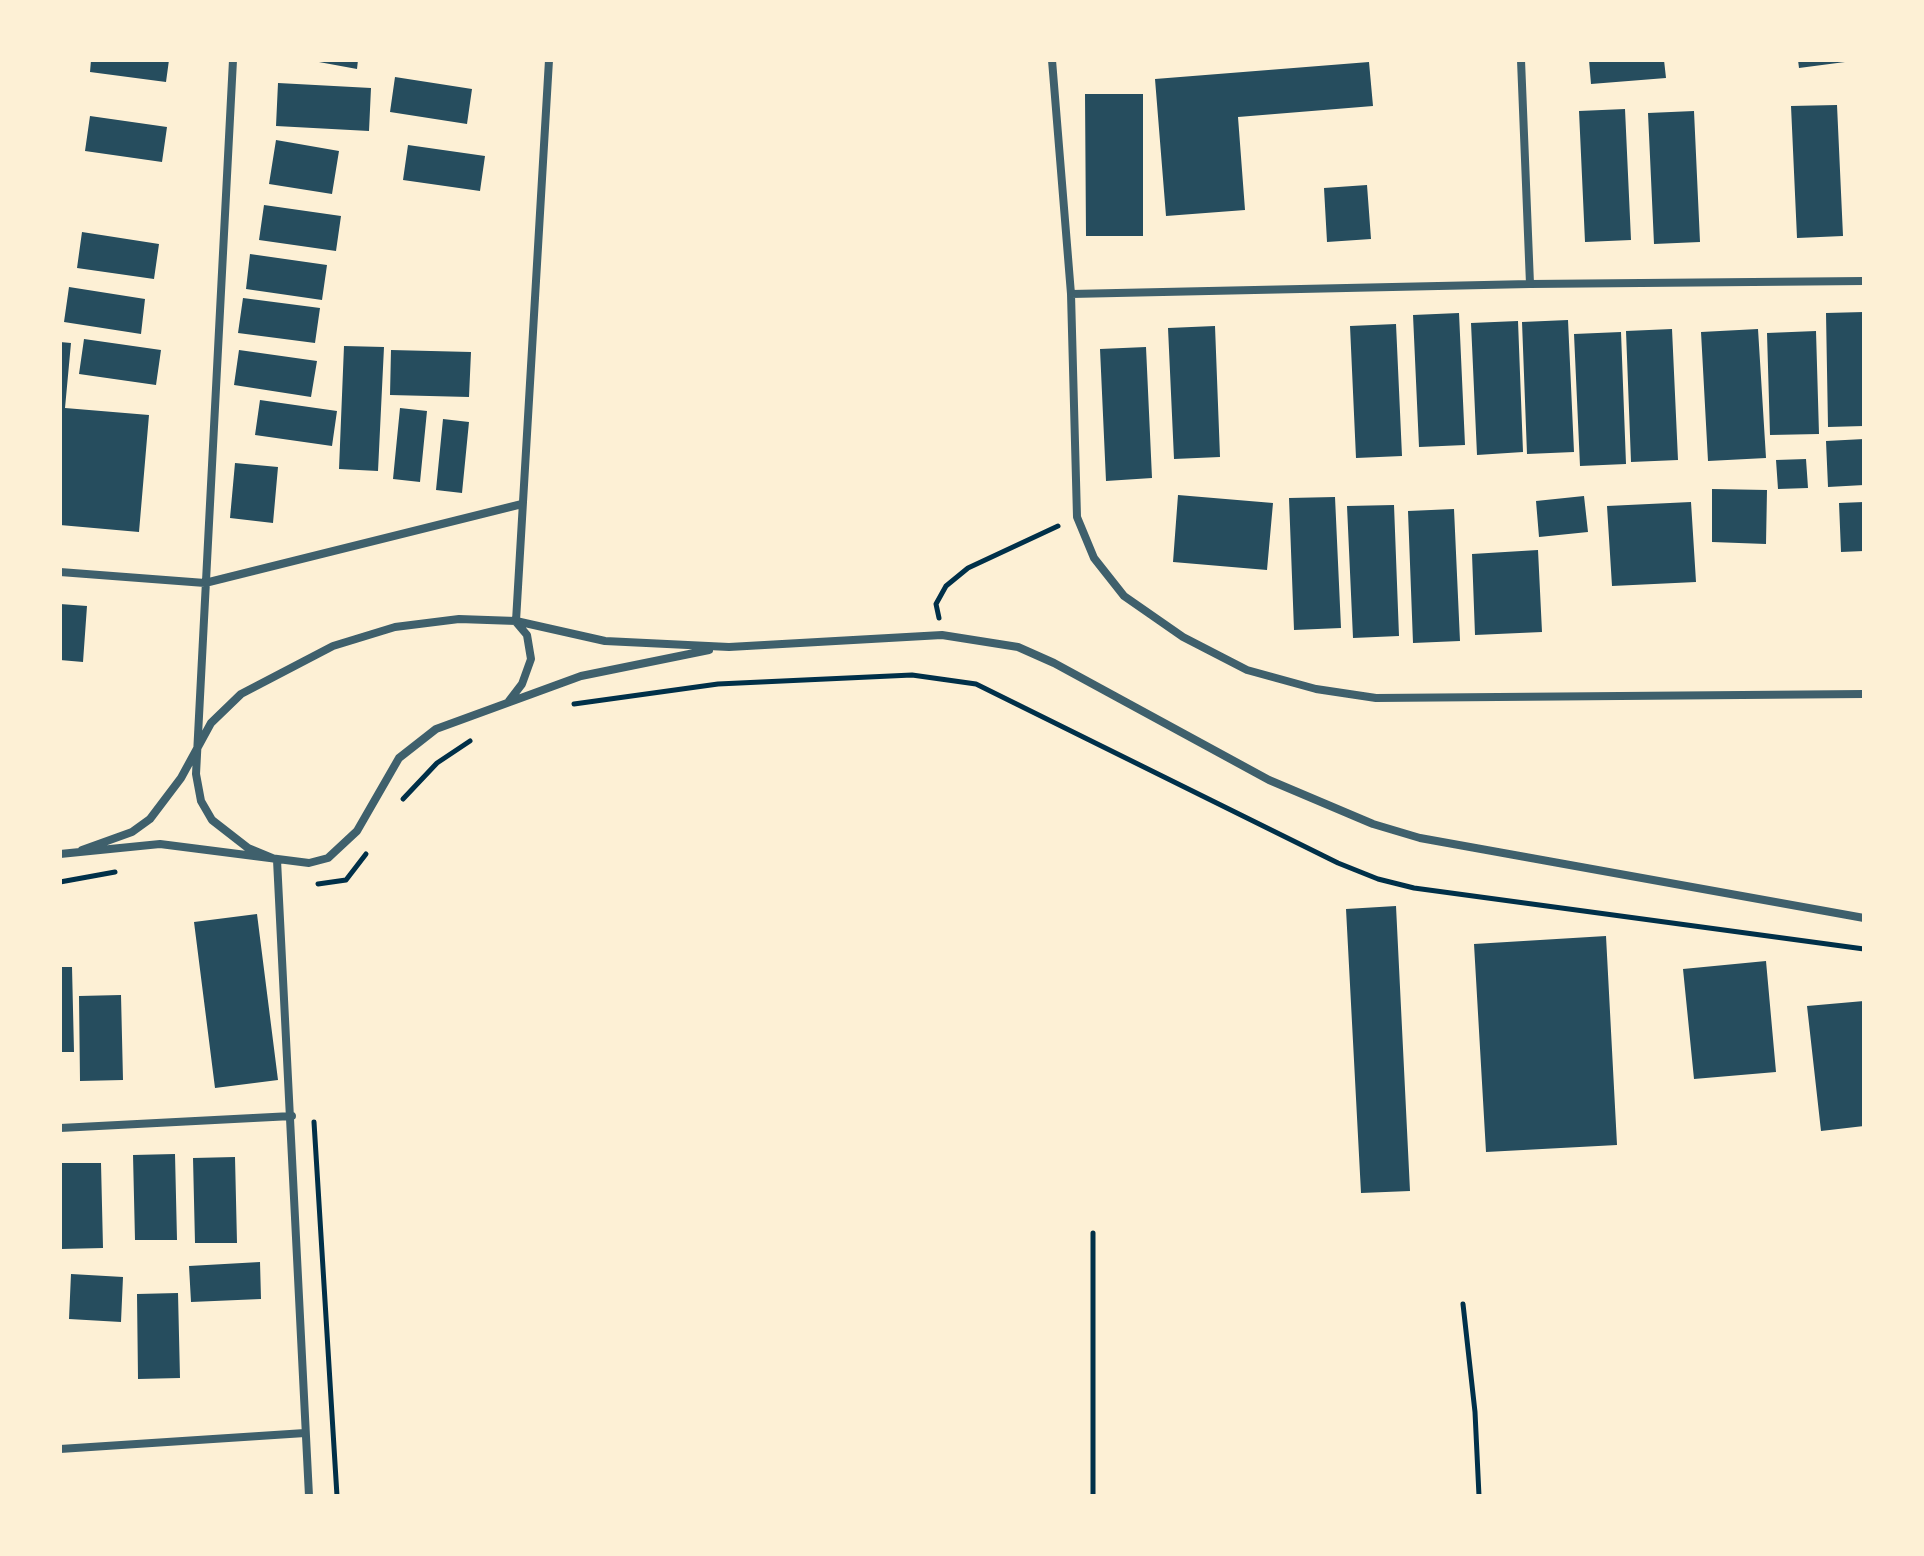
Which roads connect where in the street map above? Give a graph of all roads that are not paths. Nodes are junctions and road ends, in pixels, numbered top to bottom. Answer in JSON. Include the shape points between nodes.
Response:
{"nodes":[{"id":1,"x":233,"y":60,"type":"edge"},
{"id":2,"x":549,"y":60,"type":"edge"},
{"id":3,"x":1052,"y":60,"type":"edge"},
{"id":4,"x":1521,"y":60,"type":"edge"},
{"id":5,"x":1864,"y":281,"type":"edge"},
{"id":6,"x":1530,"y":284,"type":"junction"},
{"id":7,"x":1071,"y":294,"type":"junction"},
{"id":8,"x":522,"y":504,"type":"junction"},
{"id":9,"x":60,"y":572,"type":"edge"},
{"id":10,"x":205,"y":583,"type":"junction"},
{"id":11,"x":516,"y":621,"type":"junction"},
{"id":12,"x":729,"y":647,"type":"junction"},
{"id":13,"x":1864,"y":694,"type":"edge"},
{"id":14,"x":509,"y":701,"type":"junction"},
{"id":15,"x":196,"y":747,"type":"junction"},
{"id":16,"x":82,"y":850,"type":"junction"},
{"id":17,"x":60,"y":854,"type":"edge"},
{"id":18,"x":277,"y":860,"type":"junction"},
{"id":19,"x":1864,"y":918,"type":"edge"},
{"id":20,"x":292,"y":1116,"type":"junction"},
{"id":21,"x":60,"y":1128,"type":"edge"},
{"id":22,"x":305,"y":1433,"type":"junction"},
{"id":23,"x":60,"y":1449,"type":"edge"},
{"id":24,"x":309,"y":1496,"type":"edge"}],
"edges":[{"from":1,"to":10,"type":"street"},
{"from":2,"to":8,"type":"street"},
{"from":3,"to":7,"type":"street"},
{"from":4,"to":6,"type":"street"},
{"from":5,"to":6,"type":"street"},
{"from":6,"to":7,"type":"street"},
{"from":7,"to":13,"type":"street","via":[[1077,517],[1094,558],[1124,596],[1183,637],[1247,670],[1316,689],[1404,698]]},
{"from":8,"to":10,"type":"street"},
{"from":8,"to":11,"type":"street"},
{"from":9,"to":10,"type":"street"},
{"from":10,"to":15,"type":"street"},
{"from":11,"to":12,"type":"street","via":[[629,644]]},
{"from":11,"to":14,"type":"street","via":[[527,635],[531,659]]},
{"from":11,"to":15,"type":"street","via":[[428,621],[346,641],[241,694],[223,709]]},
{"from":12,"to":14,"type":"street","via":[[612,668]]},
{"from":12,"to":19,"type":"street","via":[[923,634],[1018,647],[1213,753],[1373,824],[1420,838]]},
{"from":14,"to":18,"type":"street","via":[[457,719],[416,743],[399,758],[357,831],[328,858],[309,863]]},
{"from":15,"to":16,"type":"street","via":[[181,778],[150,819],[132,832]]},
{"from":15,"to":18,"type":"street","via":[[201,801],[212,820],[248,848]]},
{"from":16,"to":17,"type":"street"},
{"from":16,"to":18,"type":"street","via":[[160,844]]},
{"from":18,"to":20,"type":"street"},
{"from":20,"to":21,"type":"street"},
{"from":20,"to":22,"type":"street"},
{"from":22,"to":23,"type":"street"},
{"from":22,"to":24,"type":"street"}]}
